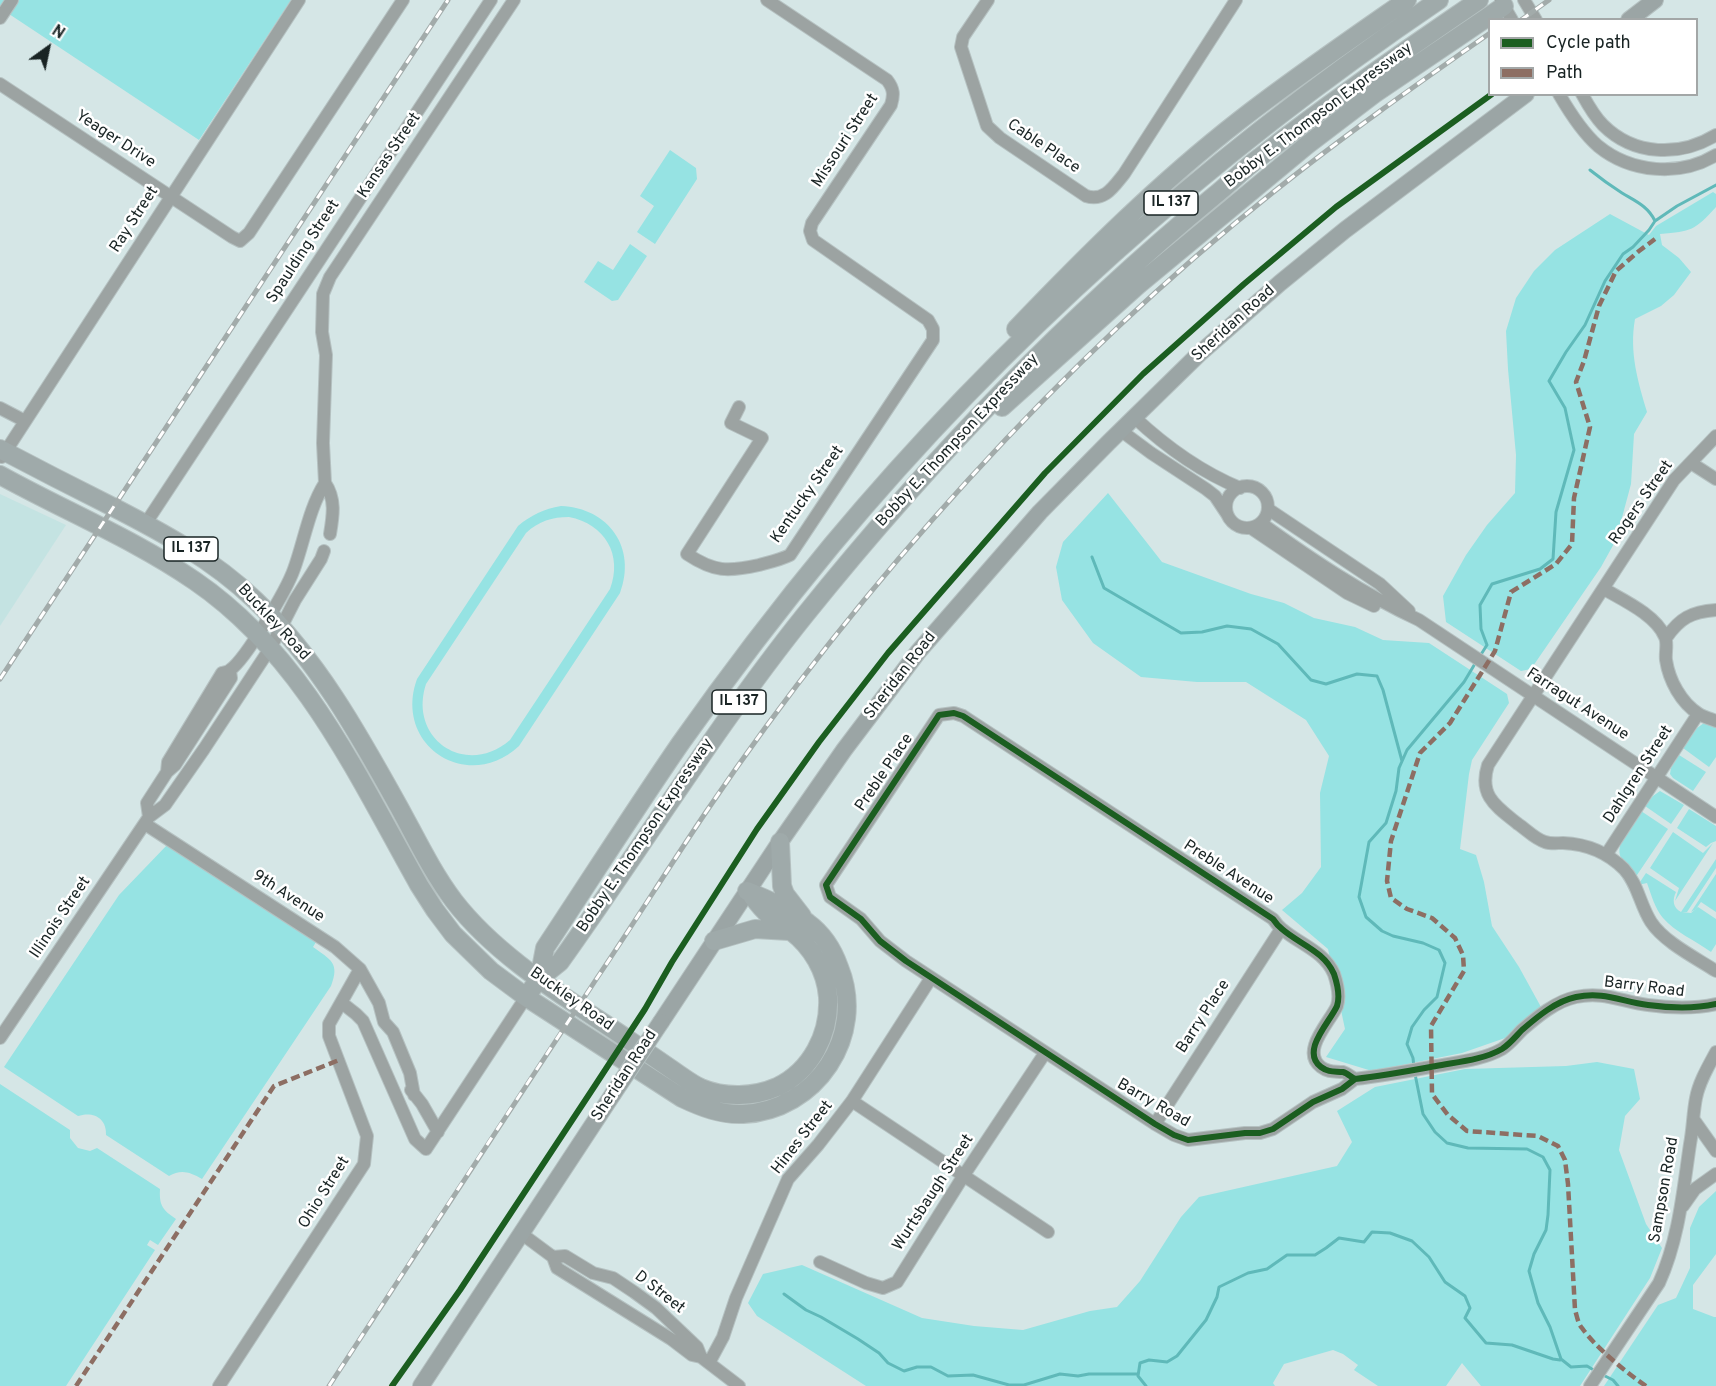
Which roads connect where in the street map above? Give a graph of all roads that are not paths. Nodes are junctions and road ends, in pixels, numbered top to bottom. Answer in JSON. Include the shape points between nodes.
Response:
{"nodes":[{"id":1,"x":12,"y":0,"type":"edge"},
{"id":2,"x":299,"y":0,"type":"edge"},
{"id":3,"x":403,"y":0,"type":"edge"},
{"id":4,"x":491,"y":0,"type":"edge"},
{"id":5,"x":514,"y":0,"type":"edge"},
{"id":6,"x":988,"y":0,"type":"edge"},
{"id":7,"x":1236,"y":0,"type":"edge"},
{"id":8,"x":1407,"y":0,"type":"edge"},
{"id":9,"x":1479,"y":0,"type":"edge"},
{"id":10,"x":1524,"y":0,"type":"edge"},
{"id":11,"x":1655,"y":0,"type":"edge"},
{"id":12,"x":771,"y":3,"type":"edge"},
{"id":13,"x":1433,"y":4,"type":"edge"},
{"id":14,"x":1505,"y":9,"type":"edge"},
{"id":15,"x":0,"y":18,"type":"edge"},
{"id":16,"x":1491,"y":18,"type":"edge"},
{"id":17,"x":1535,"y":18,"type":"edge"},
{"id":18,"x":1632,"y":18,"type":"edge"},
{"id":19,"x":1488,"y":20,"type":"edge"},
{"id":20,"x":0,"y":84,"type":"edge"},
{"id":21,"x":1523,"y":96,"type":"edge"},
{"id":22,"x":1560,"y":96,"type":"edge"},
{"id":23,"x":1583,"y":96,"type":"edge"},
{"id":24,"x":1716,"y":135,"type":"edge"},
{"id":25,"x":1716,"y":155,"type":"edge"},
{"id":26,"x":170,"y":196,"type":"junction"},
{"id":27,"x":904,"y":304,"type":"joint"},
{"id":28,"x":739,"y":407,"type":"dead end"},
{"id":29,"x":0,"y":408,"type":"edge"},
{"id":30,"x":1134,"y":417,"type":"junction"},
{"id":31,"x":25,"y":421,"type":"junction"},
{"id":32,"x":938,"y":426,"type":"junction"},
{"id":33,"x":964,"y":430,"type":"junction"},
{"id":34,"x":1120,"y":430,"type":"junction"},
{"id":35,"x":1716,"y":436,"type":"edge"},
{"id":36,"x":2,"y":453,"type":"edge"},
{"id":37,"x":1690,"y":463,"type":"junction"},
{"id":38,"x":0,"y":475,"type":"edge"},
{"id":39,"x":1716,"y":479,"type":"edge"},
{"id":40,"x":325,"y":483,"type":"junction"},
{"id":41,"x":1240,"y":488,"type":"junction"},
{"id":42,"x":1268,"y":509,"type":"junction"},
{"id":43,"x":1227,"y":514,"type":"junction"},
{"id":44,"x":146,"y":523,"type":"junction"},
{"id":45,"x":1256,"y":526,"type":"junction"},
{"id":46,"x":330,"y":534,"type":"dead end"},
{"id":47,"x":324,"y":551,"type":"dead end"},
{"id":48,"x":1604,"y":589,"type":"junction"},
{"id":49,"x":1716,"y":610,"type":"edge"},
{"id":50,"x":1419,"y":620,"type":"junction"},
{"id":51,"x":275,"y":621,"type":"junction"},
{"id":52,"x":258,"y":633,"type":"junction"},
{"id":53,"x":1666,"y":638,"type":"junction"},
{"id":54,"x":271,"y":647,"type":"junction"},
{"id":55,"x":1534,"y":696,"type":"junction"},
{"id":56,"x":1698,"y":714,"type":"junction"},
{"id":57,"x":1716,"y":721,"type":"edge"},
{"id":58,"x":982,"y":729,"type":"joint"},
{"id":59,"x":1657,"y":777,"type":"junction"},
{"id":60,"x":1716,"y":817,"type":"edge"},
{"id":61,"x":147,"y":820,"type":"junction"},
{"id":62,"x":780,"y":842,"type":"junction"},
{"id":63,"x":1606,"y":855,"type":"junction"},
{"id":64,"x":826,"y":885,"type":"joint"},
{"id":65,"x":747,"y":891,"type":"junction"},
{"id":66,"x":807,"y":922,"type":"junction"},
{"id":67,"x":1281,"y":929,"type":"junction"},
{"id":68,"x":791,"y":931,"type":"junction"},
{"id":69,"x":714,"y":941,"type":"junction"},
{"id":70,"x":360,"y":969,"type":"junction"},
{"id":71,"x":1716,"y":971,"type":"edge"},
{"id":72,"x":931,"y":978,"type":"junction"},
{"id":73,"x":539,"y":979,"type":"junction"},
{"id":74,"x":526,"y":998,"type":"junction"},
{"id":75,"x":342,"y":1003,"type":"junction"},
{"id":76,"x":1716,"y":1004,"type":"edge"},
{"id":77,"x":0,"y":1038,"type":"edge"},
{"id":78,"x":1716,"y":1052,"type":"edge"},
{"id":79,"x":1046,"y":1053,"type":"junction"},
{"id":80,"x":1355,"y":1079,"type":"junction"},
{"id":81,"x":852,"y":1101,"type":"junction"},
{"id":82,"x":1694,"y":1120,"type":"junction"},
{"id":83,"x":1155,"y":1124,"type":"junction"},
{"id":84,"x":438,"y":1132,"type":"junction"},
{"id":85,"x":1716,"y":1151,"type":"edge"},
{"id":86,"x":1716,"y":1174,"type":"edge"},
{"id":87,"x":964,"y":1175,"type":"junction"},
{"id":88,"x":1680,"y":1215,"type":"junction"},
{"id":89,"x":1048,"y":1232,"type":"dead end"},
{"id":90,"x":522,"y":1234,"type":"junction"},
{"id":91,"x":553,"y":1257,"type":"junction"},
{"id":92,"x":820,"y":1262,"type":"dead end"},
{"id":93,"x":705,"y":1360,"type":"junction"},
{"id":94,"x":219,"y":1386,"type":"edge"},
{"id":95,"x":421,"y":1386,"type":"edge"},
{"id":96,"x":740,"y":1386,"type":"edge"},
{"id":97,"x":1590,"y":1386,"type":"edge"}],
"edges":[{"from":1,"to":15,"type":"street"},
{"from":2,"to":26,"type":"street","name":"Ray Street"},
{"from":3,"to":26,"type":"street","name":"Yeager Drive","via":[[242,240]]},
{"from":4,"to":44,"type":"street","name":"Spaulding Street"},
{"from":5,"to":40,"type":"street","name":"Kansas Street","via":[[330,277],[323,294]]},
{"from":6,"to":7,"type":"street","name":"Cable Place","via":[[961,42],[984,120],[991,131],[1092,198],[1111,191],[1124,174]]},
{"from":8,"to":32,"type":"highway","via":[[1239,121],[1133,211],[999,346]]},
{"from":9,"to":33,"type":"highway","name":"Bobby E. Thompson Expressway","number":"IL 137","via":[[1268,151],[1075,320]]},
{"from":10,"to":17,"type":"street"},
{"from":11,"to":18,"type":"main road"},
{"from":12,"to":27,"type":"street","name":"Missouri Street","via":[[892,87],[891,105],[810,231],[813,240]]},
{"from":13,"to":32,"type":"highway","name":"Bobby E. Thompson Expressway","number":"IL 137","via":[[1312,90],[1197,181],[1080,284]]},
{"from":14,"to":16,"type":"highway"},
{"from":19,"to":33,"type":"highway","via":[[1374,94],[1307,145],[1138,285],[1000,409]]},
{"from":20,"to":26,"type":"street","name":"Yeager Drive"},
{"from":21,"to":30,"type":"main road","name":"Sheridan Road","via":[[1280,283]]},
{"from":22,"to":25,"type":"street","via":[[1590,139],[1634,165],[1657,170],[1683,167]]},
{"from":23,"to":24,"type":"street","via":[[1604,126],[1635,146],[1678,150]]},
{"from":26,"to":31,"type":"street","name":"Ray Street"},
{"from":27,"to":28,"type":"street","name":"Kentucky Street","via":[[928,320],[933,340],[790,555],[736,570],[719,569],[687,554],[762,438],[731,423]]},
{"from":29,"to":31,"type":"street"},
{"from":30,"to":34,"type":"main road","name":"Sheridan Road"},
{"from":30,"to":41,"type":"street","via":[[1158,439]]},
{"from":31,"to":36,"type":"street","name":"Ray Street"},
{"from":32,"to":73,"type":"highway","name":"Bobby E. Thompson Expressway","number":"IL 137","via":[[832,544],[692,728],[545,948]]},
{"from":33,"to":73,"type":"highway","name":"Bobby E. Thompson Expressway","number":"IL 137","via":[[865,542],[777,651],[706,747],[560,962]]},
{"from":34,"to":43,"type":"street","via":[[1215,496]]},
{"from":34,"to":62,"type":"main road","name":"Sheridan Road","via":[[1040,512],[918,652]]},
{"from":35,"to":37,"type":"street"},
{"from":36,"to":44,"type":"highway","name":"Buckley Road","number":"IL 137"},
{"from":37,"to":39,"type":"street","name":"Rogers Street"},
{"from":37,"to":48,"type":"street","name":"Rogers Street","via":[[1674,480]]},
{"from":38,"to":52,"type":"highway","name":"Buckley Road","number":"IL 137","via":[[177,569]]},
{"from":40,"to":46,"type":"street","name":"Kansas Street","via":[[334,510]]},
{"from":40,"to":51,"type":"street","name":"Kansas Street"},
{"from":41,"to":42,"type":"street","via":[[1249,486],[1262,492]]},
{"from":41,"to":43,"type":"street","via":[[1228,498]]},
{"from":42,"to":45,"type":"street","via":[[1267,516]]},
{"from":42,"to":50,"type":"street","name":"Farragut Avenue","via":[[1380,584]]},
{"from":43,"to":45,"type":"street","via":[[1237,526]]},
{"from":44,"to":51,"type":"highway","name":"Buckley Road","number":"IL 137","via":[[233,580]]},
{"from":45,"to":50,"type":"street","name":"Farragut Avenue","via":[[1382,603]]},
{"from":47,"to":51,"type":"street","via":[[295,600]]},
{"from":48,"to":53,"type":"street","via":[[1648,616]]},
{"from":48,"to":55,"type":"street","name":"Rogers Street"},
{"from":49,"to":53,"type":"street","via":[[1682,619]]},
{"from":50,"to":55,"type":"street","name":"Farragut Avenue"},
{"from":51,"to":52,"type":"street","name":"Illinois Street"},
{"from":51,"to":54,"type":"street","name":"Illinois Street"},
{"from":51,"to":73,"type":"highway","name":"Buckley Road","number":"IL 137","via":[[319,673],[346,714],[456,903],[492,941]]},
{"from":52,"to":54,"type":"highway","name":"Buckley Road","number":"IL 137"},
{"from":52,"to":61,"type":"street","name":"Illinois Street","via":[[230,671],[217,680],[168,762],[147,803]]},
{"from":53,"to":56,"type":"street","via":[[1665,655],[1674,685]]},
{"from":54,"to":61,"type":"street","name":"Illinois Street","via":[[165,805]]},
{"from":54,"to":74,"type":"highway","name":"Buckley Road","number":"IL 137","via":[[320,712],[435,910],[467,948]]},
{"from":55,"to":59,"type":"street","name":"Farragut Avenue"},
{"from":55,"to":63,"type":"street","name":"Rogers Street","via":[[1488,765],[1485,781],[1490,800],[1544,842],[1582,845]]},
{"from":56,"to":57,"type":"street"},
{"from":56,"to":59,"type":"street","name":"Dahlgren Street"},
{"from":58,"to":64,"type":"street","name":"Preble Place","via":[[954,713],[939,716]]},
{"from":58,"to":67,"type":"street","name":"Preble Avenue","via":[[1273,919]]},
{"from":59,"to":60,"type":"street","name":"Farragut Avenue"},
{"from":59,"to":63,"type":"street","name":"Dahlgren Street"},
{"from":61,"to":70,"type":"street","name":"9th Avenue","via":[[335,947]]},
{"from":61,"to":77,"type":"street","name":"Illinois Street"},
{"from":62,"to":65,"type":"main road","name":"Sheridan Road"},
{"from":62,"to":66,"type":"highway","via":[[782,886]]},
{"from":63,"to":71,"type":"street","via":[[1634,882],[1646,913],[1659,932]]},
{"from":64,"to":72,"type":"street","name":"Barry Road","via":[[830,897]]},
{"from":65,"to":66,"type":"highway","name":"Buckley Road"},
{"from":65,"to":68,"type":"highway","name":"Buckley Road","via":[[768,915]]},
{"from":65,"to":69,"type":"main road","name":"Sheridan Road"},
{"from":66,"to":74,"type":"highway","name":"Buckley Road","via":[[829,945],[842,973],[847,1004],[843,1036],[831,1063],[809,1087],[784,1103],[760,1111],[717,1112],[682,1098]]},
{"from":67,"to":80,"type":"street","name":"Preble Avenue","via":[[1316,952],[1334,974],[1337,1004],[1317,1039],[1315,1057],[1328,1072],[1345,1072]]},
{"from":67,"to":83,"type":"street","name":"Barry Place"},
{"from":68,"to":69,"type":"highway","via":[[755,929]]},
{"from":68,"to":73,"type":"highway","name":"Buckley Road","via":[[810,950],[822,970],[828,990],[828,1015],[822,1040],[808,1063],[787,1081],[759,1093],[726,1094],[702,1088]]},
{"from":69,"to":90,"type":"main road","name":"Sheridan Road","bridge":true},
{"from":70,"to":75,"type":"street","name":"Ohio Street"},
{"from":70,"to":84,"type":"street","name":"9th Avenue","via":[[379,1003],[384,1022],[393,1032],[410,1073],[414,1095]]},
{"from":72,"to":79,"type":"street","name":"Barry Road"},
{"from":72,"to":81,"type":"street","name":"Hines Street"},
{"from":73,"to":74,"type":"highway","name":"Bobby E. Thompson Expressway","number":"IL 137"},
{"from":74,"to":84,"type":"street"},
{"from":75,"to":84,"type":"street","via":[[363,1022],[415,1139],[426,1149]]},
{"from":75,"to":94,"type":"street","name":"Ohio Street","via":[[329,1024],[329,1036],[367,1136],[364,1164]]},
{"from":76,"to":80,"type":"street","name":"Barry Road","via":[[1682,1008],[1611,996],[1574,998],[1553,1006],[1501,1050],[1464,1061]]},
{"from":78,"to":82,"type":"street","name":"Sampson Road","via":[[1696,1097]]},
{"from":79,"to":83,"type":"street","name":"Barry Road"},
{"from":79,"to":87,"type":"street","name":"Wurtsbaugh Street"},
{"from":80,"to":83,"type":"street","name":"Barry Road","via":[[1260,1133],[1188,1140]]},
{"from":81,"to":87,"type":"street"},
{"from":81,"to":93,"type":"street","name":"Hines Street","via":[[789,1179],[718,1348]]},
{"from":82,"to":85,"type":"street"},
{"from":82,"to":88,"type":"street","name":"Sampson Road"},
{"from":86,"to":88,"type":"street","via":[[1695,1189]]},
{"from":87,"to":89,"type":"street"},
{"from":87,"to":92,"type":"street","name":"Wurtsbaugh Street","via":[[897,1282],[883,1288]]},
{"from":88,"to":97,"type":"street","name":"Sampson Road","via":[[1659,1283]]},
{"from":90,"to":91,"type":"street","name":"D Street"},
{"from":90,"to":95,"type":"main road","name":"Sheridan Road"},
{"from":91,"to":93,"type":"street","name":"D Street","via":[[557,1268]]},
{"from":91,"to":93,"type":"street","name":"D Street","via":[[565,1256],[586,1270],[614,1278],[656,1308],[697,1347]]},
{"from":93,"to":96,"type":"street","name":"D Street"}]}
